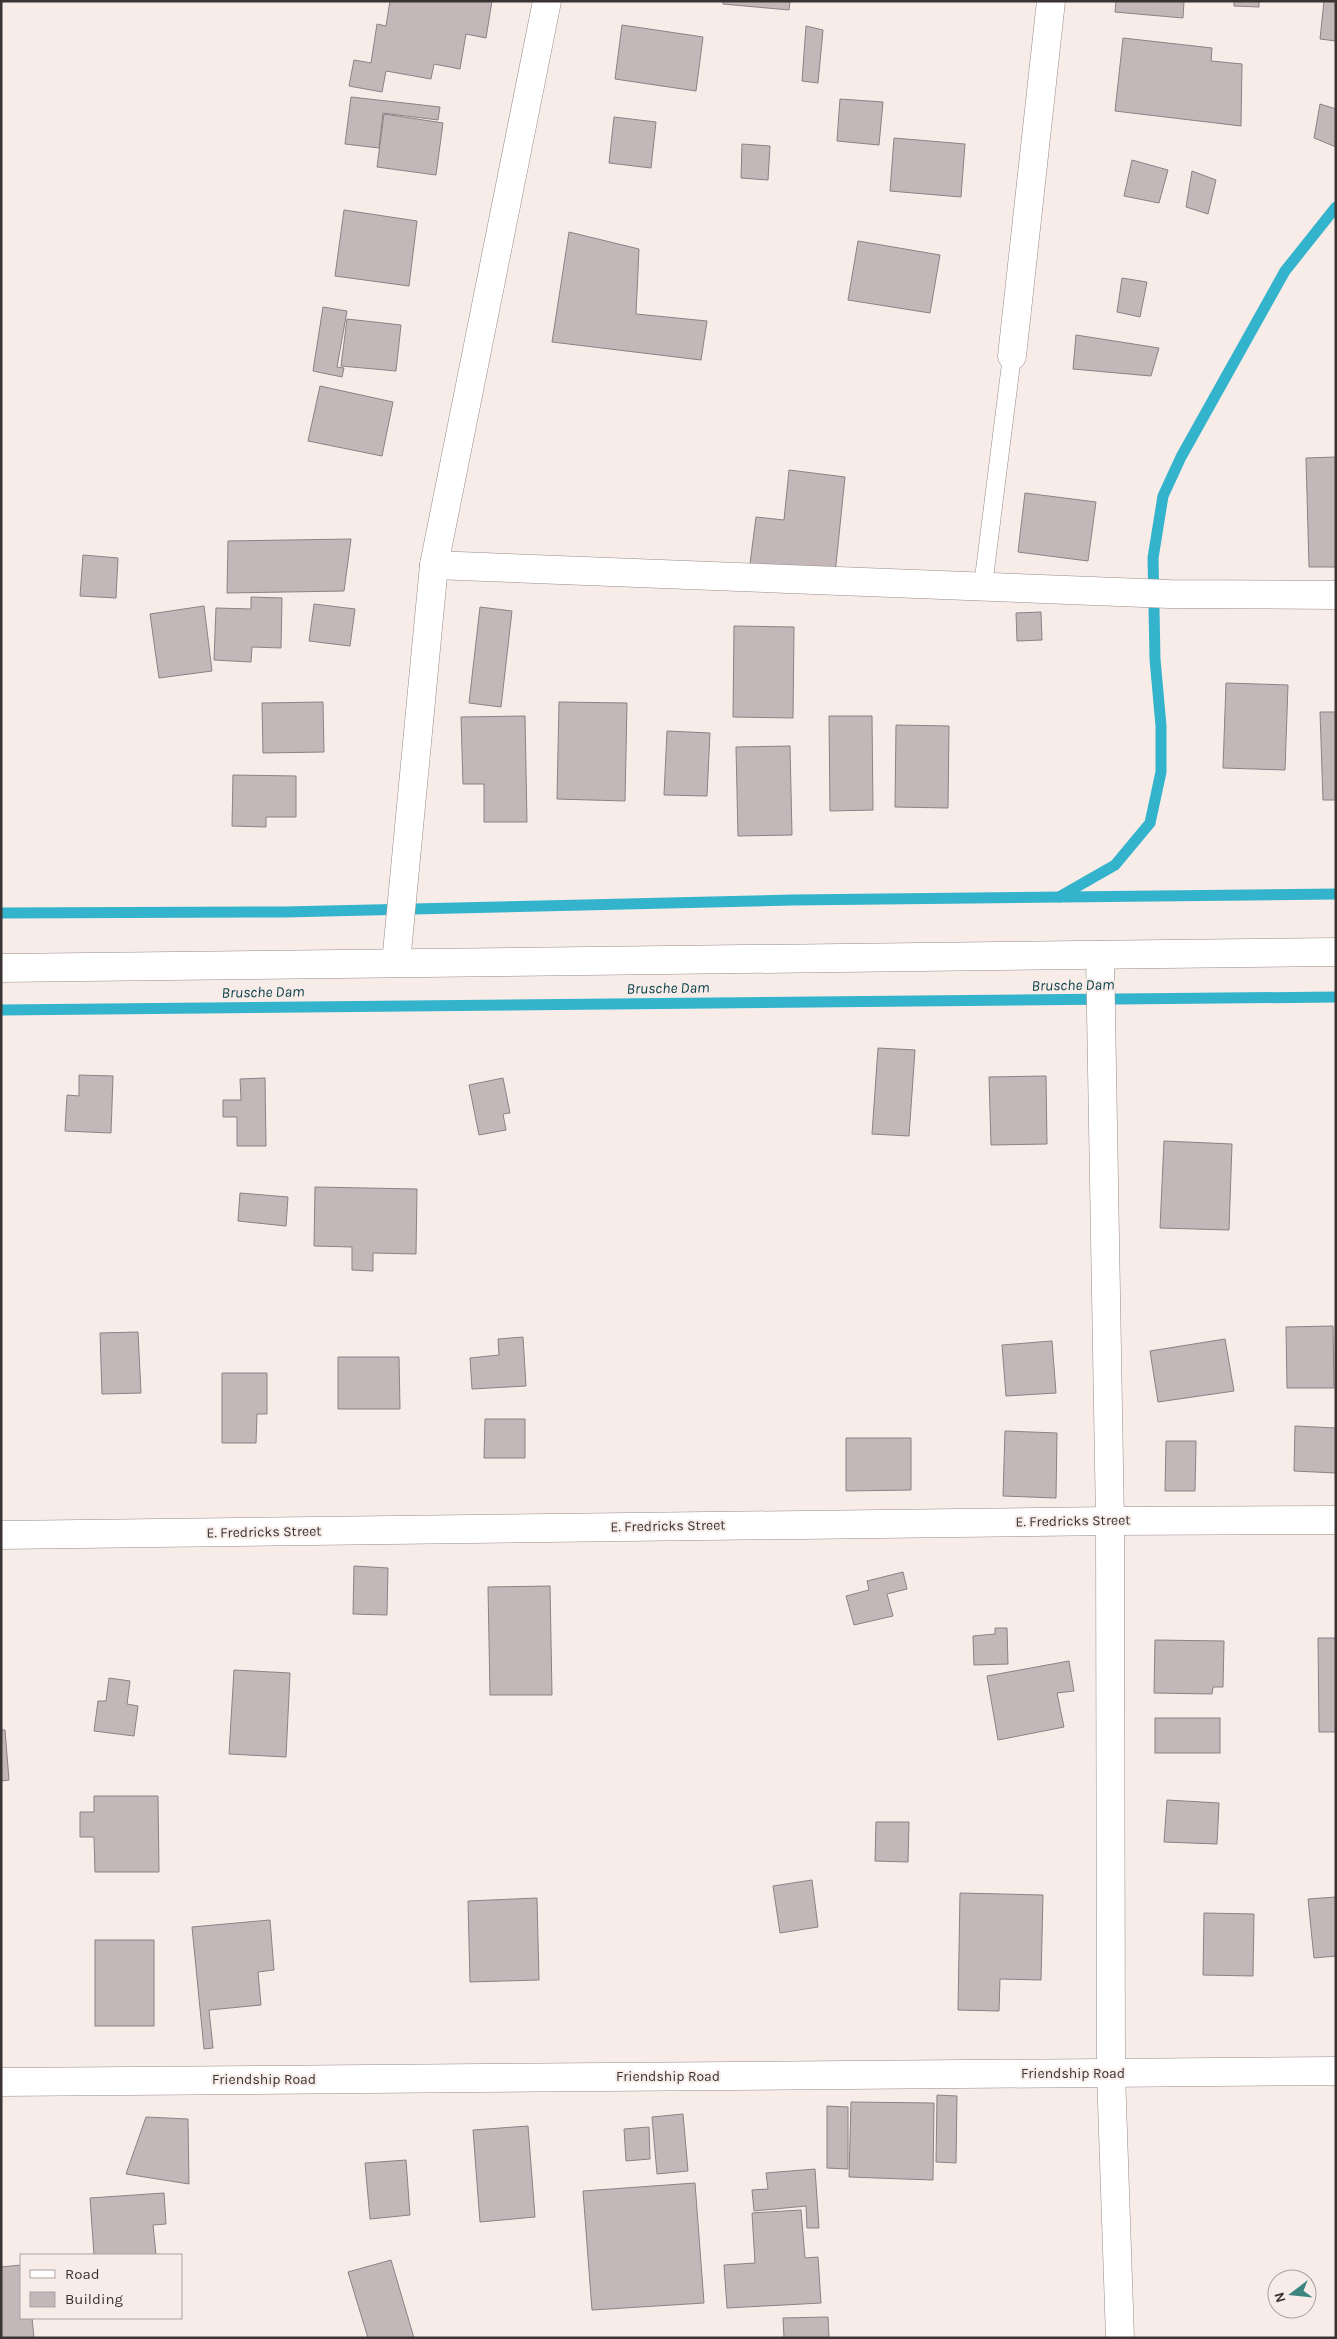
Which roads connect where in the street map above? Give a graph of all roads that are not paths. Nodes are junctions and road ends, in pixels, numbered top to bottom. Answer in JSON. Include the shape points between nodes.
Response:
{"nodes":[{"id":1,"x":547,"y":1,"type":"edge"},
{"id":2,"x":1051,"y":1,"type":"edge"},
{"id":3,"x":1012,"y":356,"type":"joint"},
{"id":4,"x":434,"y":565,"type":"junction"},
{"id":5,"x":983,"y":586,"type":"junction"},
{"id":6,"x":1336,"y":595,"type":"edge"},
{"id":7,"x":1336,"y":952,"type":"edge"},
{"id":8,"x":1100,"y":955,"type":"junction"},
{"id":9,"x":396,"y":956,"type":"junction"},
{"id":10,"x":1,"y":968,"type":"edge"},
{"id":11,"x":1336,"y":1520,"type":"edge"},
{"id":12,"x":1110,"y":1521,"type":"junction"},
{"id":13,"x":1,"y":1535,"type":"edge"},
{"id":14,"x":1336,"y":2071,"type":"edge"},
{"id":15,"x":1111,"y":2073,"type":"junction"},
{"id":16,"x":1,"y":2082,"type":"edge"},
{"id":17,"x":1120,"y":2338,"type":"edge"}],
"edges":[{"from":1,"to":4,"type":"street"},
{"from":2,"to":3,"type":"street"},
{"from":3,"to":5,"type":"lane"},
{"from":4,"to":5,"type":"street"},
{"from":4,"to":9,"type":"street"},
{"from":5,"to":6,"type":"street","via":[[1169,594]]},
{"from":7,"to":8,"type":"street"},
{"from":8,"to":9,"type":"street"},
{"from":8,"to":12,"type":"street"},
{"from":9,"to":10,"type":"street"},
{"from":11,"to":12,"type":"street","name":"E. Fredricks Street"},
{"from":12,"to":13,"type":"street","name":"E. Fredricks Street"},
{"from":12,"to":15,"type":"street"},
{"from":14,"to":15,"type":"street","name":"Friendship Road"},
{"from":15,"to":16,"type":"street","name":"Friendship Road"},
{"from":15,"to":17,"type":"street"}]}
